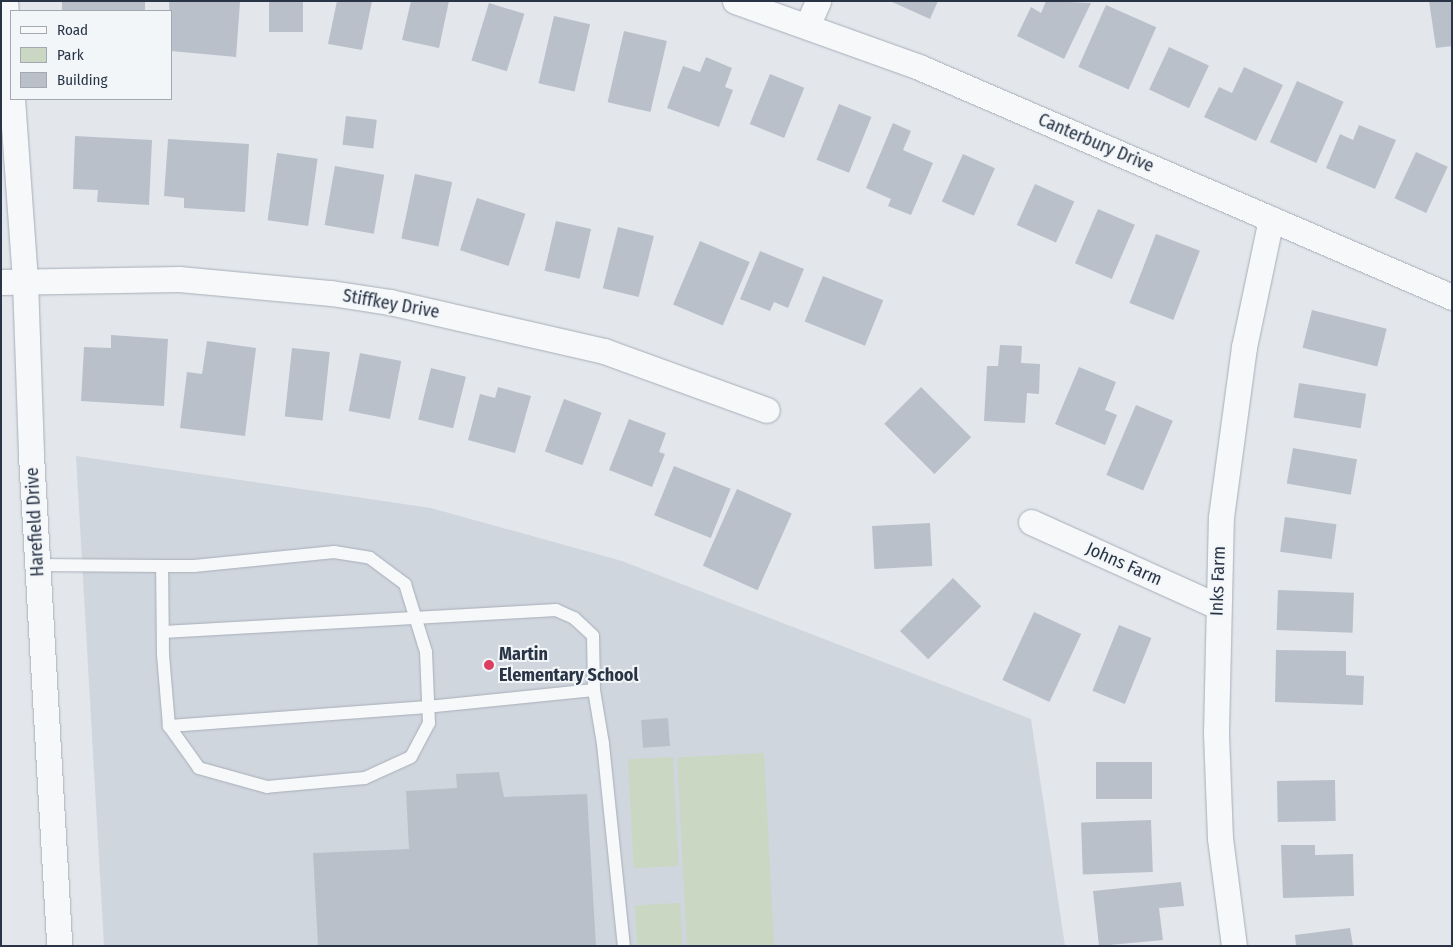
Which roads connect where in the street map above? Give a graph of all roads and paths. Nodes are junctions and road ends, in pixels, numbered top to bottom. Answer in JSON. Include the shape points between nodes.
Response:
{"nodes":[{"id":1,"x":5,"y":1,"type":"edge"},
{"id":2,"x":735,"y":1,"type":"edge"},
{"id":3,"x":818,"y":1,"type":"edge"},
{"id":4,"x":806,"y":26,"type":"junction"},
{"id":5,"x":10,"y":72,"type":"edge"},
{"id":6,"x":12,"y":100,"type":"edge"},
{"id":7,"x":8,"y":131,"type":"edge"},
{"id":8,"x":1271,"y":219,"type":"junction"},
{"id":9,"x":13,"y":282,"type":"edge"},
{"id":10,"x":1452,"y":297,"type":"edge"},
{"id":11,"x":767,"y":410,"type":"dead end"},
{"id":12,"x":1031,"y":522,"type":"dead end"},
{"id":13,"x":37,"y":565,"type":"junction"},
{"id":14,"x":162,"y":566,"type":"junction"},
{"id":15,"x":1217,"y":606,"type":"junction"},
{"id":16,"x":416,"y":620,"type":"junction"},
{"id":17,"x":163,"y":632,"type":"junction"},
{"id":18,"x":594,"y":690,"type":"junction"},
{"id":19,"x":428,"y":707,"type":"junction"},
{"id":20,"x":169,"y":726,"type":"junction"},
{"id":21,"x":59,"y":946,"type":"edge"},
{"id":22,"x":624,"y":946,"type":"edge"},
{"id":23,"x":1234,"y":946,"type":"edge"}],
"edges":[{"from":1,"to":5,"type":"street"},
{"from":2,"to":4,"type":"street","name":"Canterbury Drive"},
{"from":3,"to":4,"type":"street"},
{"from":4,"to":8,"type":"street","name":"Canterbury Drive","via":[[919,67]]},
{"from":6,"to":7,"type":"street","name":"Harefield Drive"},
{"from":7,"to":9,"type":"street","name":"Harefield Drive"},
{"from":8,"to":10,"type":"street","name":"Canterbury Drive"},
{"from":8,"to":15,"type":"street","name":"Inks Farm","via":[[1231,428],[1221,518]]},
{"from":9,"to":11,"type":"street","name":"Stiffkey Drive","via":[[179,279],[322,292],[390,302],[604,351]]},
{"from":9,"to":13,"type":"street","name":"Harefield Drive"},
{"from":12,"to":15,"type":"street","name":"Johns Farm"},
{"from":13,"to":14,"type":"lane"},
{"from":13,"to":21,"type":"street","name":"Harefield Drive"},
{"from":14,"to":16,"type":"lane","via":[[194,566],[334,552],[370,558],[405,584]]},
{"from":14,"to":17,"type":"lane"},
{"from":15,"to":23,"type":"street","name":"Inks Farm","via":[[1216,733],[1220,838]]},
{"from":16,"to":17,"type":"lane"},
{"from":16,"to":18,"type":"lane","via":[[556,610],[574,618],[593,636]]},
{"from":16,"to":19,"type":"lane","via":[[426,652]]},
{"from":17,"to":20,"type":"lane"},
{"from":18,"to":19,"type":"lane"},
{"from":18,"to":22,"type":"lane","via":[[604,753]]},
{"from":19,"to":20,"type":"lane"},
{"from":19,"to":20,"type":"lane","via":[[429,722],[411,758],[365,778],[267,787],[199,768]]}]}
